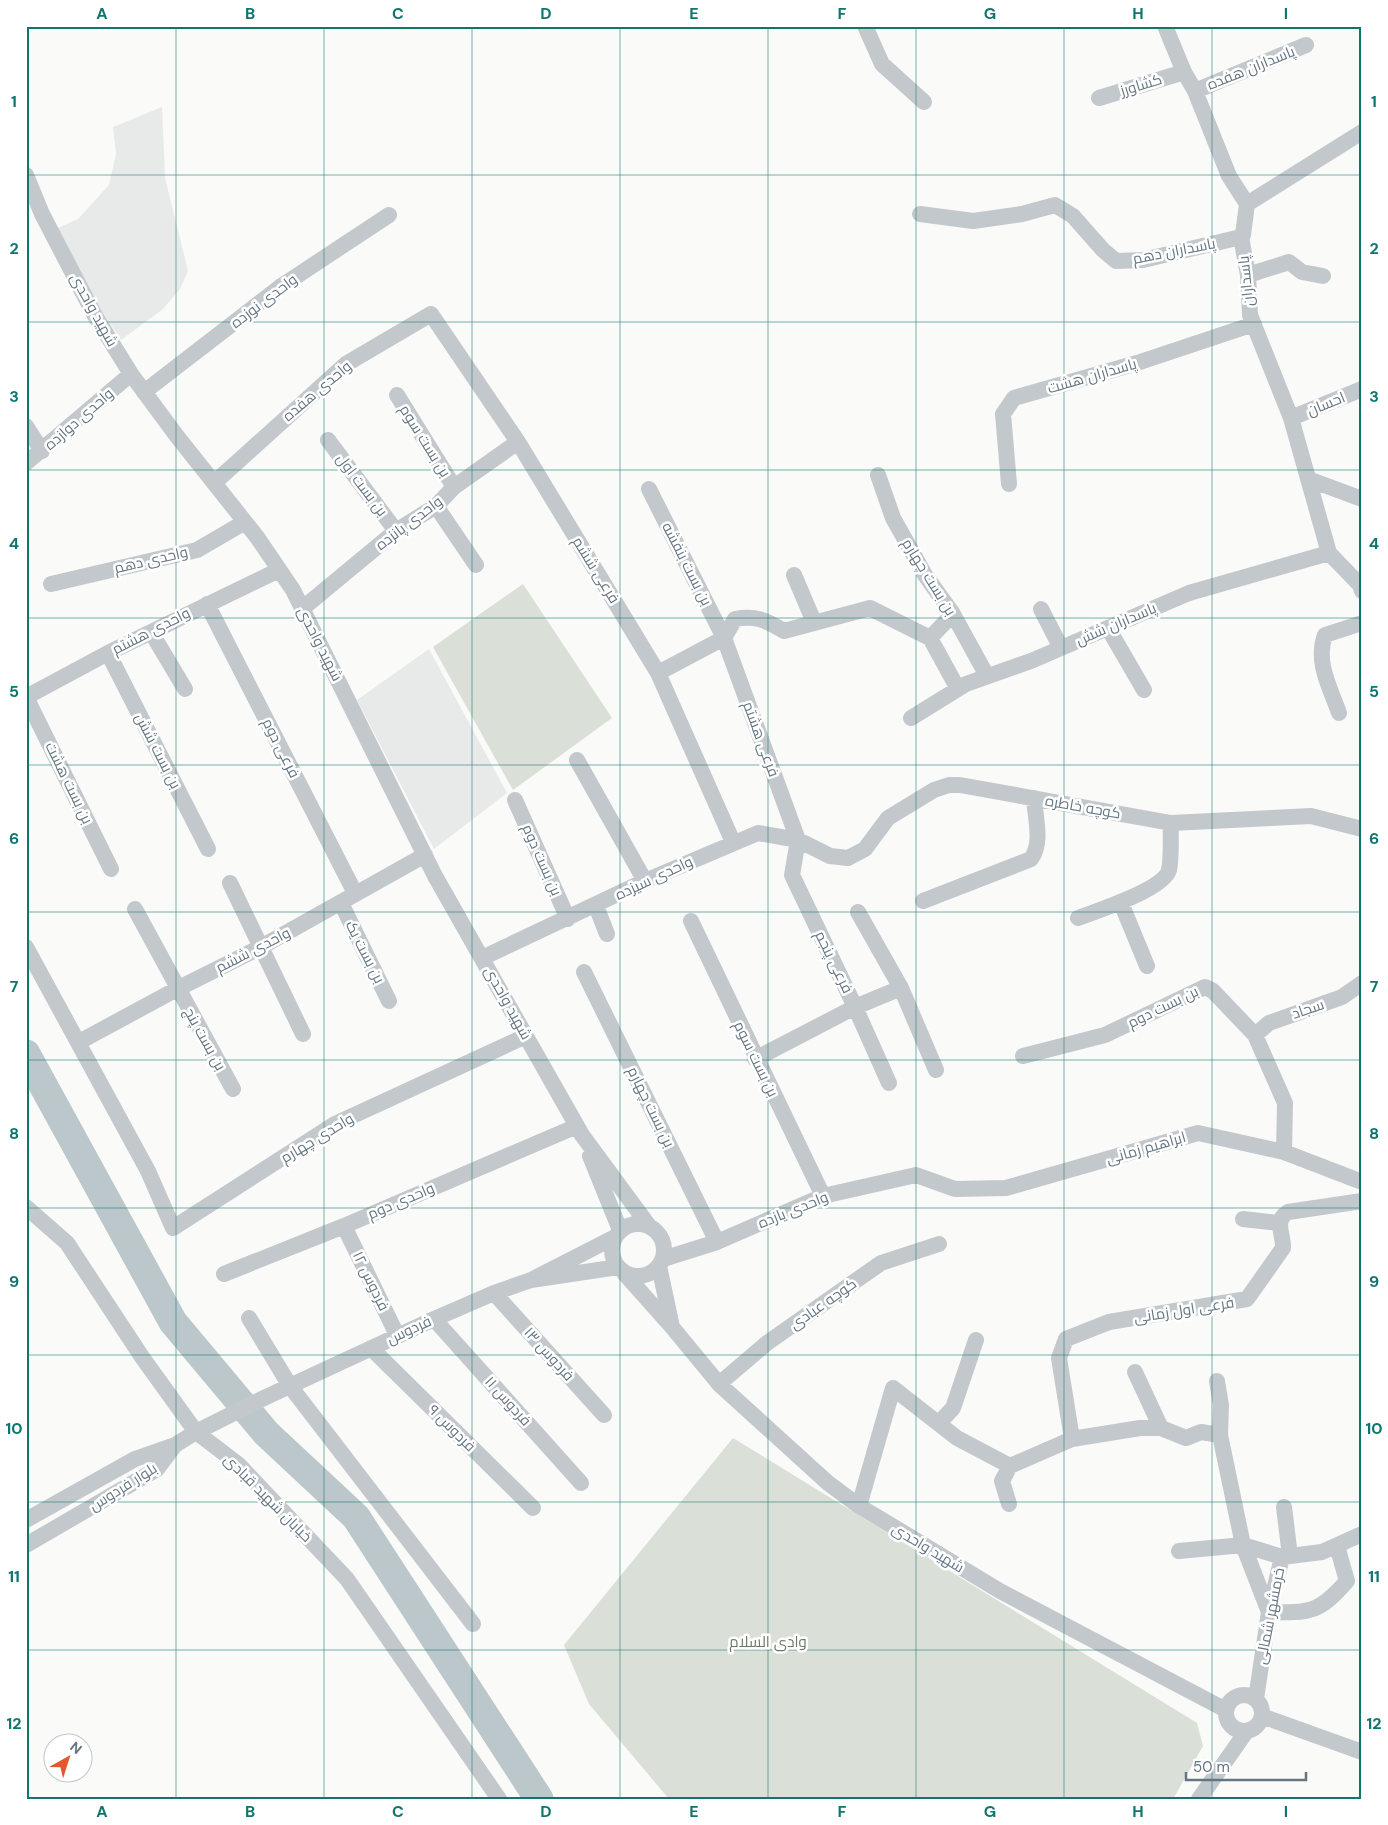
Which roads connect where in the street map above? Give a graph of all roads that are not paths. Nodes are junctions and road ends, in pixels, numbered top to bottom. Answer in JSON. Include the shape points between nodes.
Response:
{"nodes":[{"id":1,"x":866,"y":26,"type":"edge"},
{"id":2,"x":1165,"y":26,"type":"edge"},
{"id":3,"x":1306,"y":45,"type":"dead end"},
{"id":4,"x":1184,"y":72,"type":"junction"},
{"id":5,"x":1195,"y":90,"type":"junction"},
{"id":6,"x":1098,"y":98,"type":"dead end"},
{"id":7,"x":924,"y":102,"type":"dead end"},
{"id":8,"x":1362,"y":132,"type":"edge"},
{"id":9,"x":26,"y":175,"type":"edge"},
{"id":10,"x":1247,"y":204,"type":"junction"},
{"id":11,"x":920,"y":214,"type":"dead end"},
{"id":12,"x":389,"y":215,"type":"dead end"},
{"id":13,"x":1241,"y":237,"type":"junction"},
{"id":14,"x":1248,"y":275,"type":"junction"},
{"id":15,"x":1323,"y":276,"type":"dead end"},
{"id":16,"x":431,"y":314,"type":"joint"},
{"id":17,"x":1254,"y":324,"type":"junction"},
{"id":18,"x":131,"y":374,"type":"junction"},
{"id":19,"x":1362,"y":389,"type":"edge"},
{"id":20,"x":144,"y":392,"type":"junction"},
{"id":21,"x":396,"y":395,"type":"dead end"},
{"id":22,"x":1291,"y":418,"type":"junction"},
{"id":23,"x":26,"y":426,"type":"edge"},
{"id":24,"x":328,"y":440,"type":"dead end"},
{"id":25,"x":518,"y":442,"type":"junction"},
{"id":26,"x":42,"y":451,"type":"junction"},
{"id":27,"x":26,"y":463,"type":"edge"},
{"id":28,"x":878,"y":475,"type":"dead end"},
{"id":29,"x":1308,"y":480,"type":"junction"},
{"id":30,"x":214,"y":483,"type":"junction"},
{"id":31,"x":1009,"y":484,"type":"dead end"},
{"id":32,"x":454,"y":487,"type":"junction"},
{"id":33,"x":650,"y":489,"type":"dead end"},
{"id":34,"x":1362,"y":498,"type":"edge"},
{"id":35,"x":436,"y":506,"type":"junction"},
{"id":36,"x":245,"y":522,"type":"junction"},
{"id":37,"x":396,"y":531,"type":"junction"},
{"id":38,"x":1329,"y":553,"type":"junction"},
{"id":39,"x":476,"y":565,"type":"dead end"},
{"id":40,"x":279,"y":570,"type":"junction"},
{"id":41,"x":794,"y":575,"type":"dead end"},
{"id":42,"x":1359,"y":580,"type":"edge"},
{"id":43,"x":51,"y":584,"type":"dead end"},
{"id":44,"x":207,"y":604,"type":"junction"},
{"id":45,"x":303,"y":608,"type":"junction"},
{"id":46,"x":1041,"y":609,"type":"dead end"},
{"id":47,"x":953,"y":614,"type":"junction"},
{"id":48,"x":814,"y":622,"type":"junction"},
{"id":49,"x":1362,"y":623,"type":"edge"},
{"id":50,"x":1108,"y":628,"type":"junction"},
{"id":51,"x":151,"y":632,"type":"junction"},
{"id":52,"x":724,"y":638,"type":"junction"},
{"id":53,"x":930,"y":638,"type":"junction"},
{"id":54,"x":1062,"y":648,"type":"junction"},
{"id":55,"x":108,"y":653,"type":"junction"},
{"id":56,"x":658,"y":673,"type":"junction"},
{"id":57,"x":987,"y":676,"type":"junction"},
{"id":58,"x":185,"y":689,"type":"dead end"},
{"id":59,"x":958,"y":689,"type":"junction"},
{"id":60,"x":1144,"y":690,"type":"dead end"},
{"id":61,"x":26,"y":697,"type":"edge"},
{"id":62,"x":1339,"y":713,"type":"dead end"},
{"id":63,"x":911,"y":718,"type":"dead end"},
{"id":64,"x":577,"y":760,"type":"dead end"},
{"id":65,"x":1034,"y":798,"type":"junction"},
{"id":66,"x":515,"y":800,"type":"dead end"},
{"id":67,"x":1171,"y":823,"type":"junction"},
{"id":68,"x":1362,"y":829,"type":"edge"},
{"id":69,"x":798,"y":840,"type":"junction"},
{"id":70,"x":733,"y":842,"type":"junction"},
{"id":71,"x":208,"y":849,"type":"dead end"},
{"id":72,"x":425,"y":855,"type":"junction"},
{"id":73,"x":830,"y":856,"type":"joint"},
{"id":74,"x":111,"y":869,"type":"dead end"},
{"id":75,"x":645,"y":882,"type":"junction"},
{"id":76,"x":230,"y":883,"type":"dead end"},
{"id":77,"x":355,"y":893,"type":"junction"},
{"id":78,"x":923,"y":901,"type":"dead end"},
{"id":79,"x":340,"y":903,"type":"junction"},
{"id":80,"x":1120,"y":903,"type":"junction"},
{"id":81,"x":596,"y":906,"type":"junction"},
{"id":82,"x":135,"y":909,"type":"dead end"},
{"id":83,"x":858,"y":912,"type":"dead end"},
{"id":84,"x":1078,"y":918,"type":"dead end"},
{"id":85,"x":568,"y":919,"type":"junction"},
{"id":86,"x":691,"y":921,"type":"dead end"},
{"id":87,"x":607,"y":934,"type":"dead end"},
{"id":88,"x":26,"y":946,"type":"edge"},
{"id":89,"x":261,"y":947,"type":"junction"},
{"id":90,"x":482,"y":958,"type":"junction"},
{"id":91,"x":1147,"y":966,"type":"dead end"},
{"id":92,"x":584,"y":972,"type":"dead end"},
{"id":93,"x":1362,"y":983,"type":"edge"},
{"id":94,"x":177,"y":988,"type":"junction"},
{"id":95,"x":901,"y":988,"type":"junction"},
{"id":96,"x":389,"y":1001,"type":"dead end"},
{"id":97,"x":855,"y":1007,"type":"junction"},
{"id":98,"x":303,"y":1034,"type":"dead end"},
{"id":99,"x":1255,"y":1035,"type":"junction"},
{"id":100,"x":526,"y":1036,"type":"junction"},
{"id":101,"x":79,"y":1042,"type":"junction"},
{"id":102,"x":1022,"y":1056,"type":"dead end"},
{"id":103,"x":756,"y":1059,"type":"junction"},
{"id":104,"x":936,"y":1070,"type":"dead end"},
{"id":105,"x":888,"y":1083,"type":"dead end"},
{"id":106,"x":233,"y":1089,"type":"dead end"},
{"id":107,"x":580,"y":1130,"type":"junction"},
{"id":108,"x":1284,"y":1152,"type":"junction"},
{"id":109,"x":1362,"y":1182,"type":"edge"},
{"id":110,"x":955,"y":1189,"type":"joint"},
{"id":111,"x":823,"y":1196,"type":"junction"},
{"id":112,"x":1362,"y":1201,"type":"edge"},
{"id":113,"x":26,"y":1207,"type":"edge"},
{"id":114,"x":1243,"y":1219,"type":"dead end"},
{"id":115,"x":1279,"y":1223,"type":"junction"},
{"id":116,"x":344,"y":1226,"type":"junction"},
{"id":117,"x":649,"y":1226,"type":"junction"},
{"id":118,"x":618,"y":1234,"type":"junction"},
{"id":119,"x":717,"y":1242,"type":"junction"},
{"id":120,"x":939,"y":1244,"type":"dead end"},
{"id":121,"x":661,"y":1263,"type":"junction"},
{"id":122,"x":621,"y":1270,"type":"junction"},
{"id":123,"x":224,"y":1274,"type":"dead end"},
{"id":124,"x":531,"y":1280,"type":"junction"},
{"id":125,"x":494,"y":1293,"type":"junction"},
{"id":126,"x":249,"y":1318,"type":"dead end"},
{"id":127,"x":434,"y":1319,"type":"junction"},
{"id":128,"x":672,"y":1327,"type":"junction"},
{"id":129,"x":397,"y":1336,"type":"junction"},
{"id":130,"x":976,"y":1340,"type":"dead end"},
{"id":131,"x":371,"y":1348,"type":"junction"},
{"id":132,"x":1135,"y":1372,"type":"dead end"},
{"id":133,"x":1218,"y":1381,"type":"dead end"},
{"id":134,"x":719,"y":1384,"type":"junction"},
{"id":135,"x":290,"y":1386,"type":"junction"},
{"id":136,"x":604,"y":1415,"type":"dead end"},
{"id":137,"x":939,"y":1423,"type":"junction"},
{"id":138,"x":1160,"y":1428,"type":"junction"},
{"id":139,"x":200,"y":1430,"type":"junction"},
{"id":140,"x":1220,"y":1435,"type":"junction"},
{"id":141,"x":1072,"y":1439,"type":"junction"},
{"id":142,"x":175,"y":1445,"type":"junction"},
{"id":143,"x":1010,"y":1466,"type":"junction"},
{"id":144,"x":582,"y":1483,"type":"dead end"},
{"id":145,"x":1009,"y":1504,"type":"dead end"},
{"id":146,"x":859,"y":1506,"type":"junction"},
{"id":147,"x":1284,"y":1507,"type":"dead end"},
{"id":148,"x":533,"y":1508,"type":"dead end"},
{"id":149,"x":26,"y":1520,"type":"edge"},
{"id":150,"x":1362,"y":1534,"type":"edge"},
{"id":151,"x":26,"y":1545,"type":"edge"},
{"id":152,"x":1243,"y":1545,"type":"junction"},
{"id":153,"x":1337,"y":1546,"type":"junction"},
{"id":154,"x":1179,"y":1551,"type":"dead end"},
{"id":155,"x":1286,"y":1556,"type":"junction"},
{"id":156,"x":1270,"y":1612,"type":"junction"},
{"id":157,"x":473,"y":1624,"type":"dead end"},
{"id":158,"x":1256,"y":1699,"type":"junction"},
{"id":159,"x":1226,"y":1710,"type":"junction"},
{"id":160,"x":1262,"y":1716,"type":"junction"},
{"id":161,"x":1246,"y":1732,"type":"junction"},
{"id":162,"x":1362,"y":1752,"type":"edge"},
{"id":163,"x":499,"y":1799,"type":"edge"},
{"id":164,"x":1199,"y":1799,"type":"edge"}],
"edges":[{"from":1,"to":7,"type":"street","via":[[882,64]]},
{"from":2,"to":4,"type":"street"},
{"from":3,"to":5,"type":"street","name":"پاسداران هفده"},
{"from":4,"to":5,"type":"street"},
{"from":4,"to":6,"type":"street","name":"کشاورز"},
{"from":5,"to":10,"type":"street","via":[[1229,176]]},
{"from":8,"to":10,"type":"street"},
{"from":9,"to":18,"type":"street","name":"شهید واحدی","via":[[94,314]]},
{"from":10,"to":13,"type":"street","name":"پاسداران","via":[[1244,235]]},
{"from":11,"to":13,"type":"street","name":"پاسداران دهم","via":[[973,221],[1055,206],[1073,216],[1116,261],[1143,260]]},
{"from":12,"to":20,"type":"street","name":"واحدی نوزده","via":[[280,287]]},
{"from":13,"to":14,"type":"street","name":"پاسداران"},
{"from":14,"to":15,"type":"street","via":[[1289,262],[1302,272]]},
{"from":14,"to":17,"type":"street","name":"پاسداران","via":[[1250,315]]},
{"from":16,"to":25,"type":"street","name":"فرعی ششم"},
{"from":16,"to":30,"type":"street","name":"واحدی هفده","via":[[346,364]]},
{"from":17,"to":22,"type":"street","name":"پاسداران"},
{"from":17,"to":31,"type":"street","name":"پاسداران هشت","via":[[1137,363],[1014,398],[1003,414]]},
{"from":18,"to":20,"type":"street","name":"شهید واحدی"},
{"from":18,"to":26,"type":"street","name":"واحدی دوازده"},
{"from":19,"to":22,"type":"street","name":"احسان"},
{"from":20,"to":30,"type":"street","name":"شهید واحدی"},
{"from":21,"to":32,"type":"street","name":"بن بست سوم"},
{"from":22,"to":29,"type":"street","name":"پاسداران"},
{"from":23,"to":26,"type":"street"},
{"from":24,"to":37,"type":"street","name":"بن بست اول"},
{"from":25,"to":32,"type":"street","name":"واحدی پانزده"},
{"from":25,"to":56,"type":"street","name":"فرعی ششم"},
{"from":26,"to":27,"type":"street","name":"واحدی دوازده"},
{"from":28,"to":47,"type":"street","name":"بن بست چهارم","via":[[893,518],[924,575]]},
{"from":29,"to":34,"type":"street"},
{"from":29,"to":38,"type":"street","name":"پاسداران"},
{"from":30,"to":36,"type":"street","name":"شهید واحدی"},
{"from":32,"to":35,"type":"street","name":"واحدی پانزده"},
{"from":33,"to":52,"type":"street","name":"بن بست بنفشه"},
{"from":35,"to":37,"type":"street","name":"واحدی پانزده"},
{"from":35,"to":39,"type":"street"},
{"from":36,"to":40,"type":"street","name":"شهید واحدی"},
{"from":36,"to":43,"type":"street","name":"واحدی دهم","via":[[197,550]]},
{"from":37,"to":45,"type":"street","name":"واحدی پانزده"},
{"from":38,"to":42,"type":"street","name":"پاسداران"},
{"from":38,"to":50,"type":"street","name":"پاسداران شش","via":[[1189,593]]},
{"from":40,"to":44,"type":"street","name":"واحدی هشتم"},
{"from":40,"to":45,"type":"street","name":"شهید واحدی"},
{"from":41,"to":48,"type":"street"},
{"from":44,"to":51,"type":"street","name":"واحدی هشتم"},
{"from":44,"to":77,"type":"street","name":"فرعی دوم"},
{"from":45,"to":72,"type":"street","name":"شهید واحدی"},
{"from":46,"to":54,"type":"street"},
{"from":47,"to":53,"type":"street"},
{"from":47,"to":57,"type":"street","name":"بن بست چهارم"},
{"from":48,"to":52,"type":"street","via":[[784,631],[763,619],[750,616],[734,620]]},
{"from":48,"to":53,"type":"street","via":[[870,608]]},
{"from":49,"to":62,"type":"street","via":[[1330,632],[1325,635],[1321,646],[1320,660]]},
{"from":50,"to":54,"type":"street","name":"پاسداران شش"},
{"from":50,"to":60,"type":"street"},
{"from":51,"to":55,"type":"street","name":"واحدی هشتم"},
{"from":51,"to":58,"type":"street"},
{"from":52,"to":56,"type":"street"},
{"from":52,"to":69,"type":"street","name":"فرعی هشتم"},
{"from":53,"to":59,"type":"street"},
{"from":54,"to":57,"type":"street","name":"پاسداران شش"},
{"from":55,"to":61,"type":"street","name":"واحدی هشتم"},
{"from":55,"to":71,"type":"street","name":"بن بست شش"},
{"from":56,"to":70,"type":"street","name":"فرعی ششم"},
{"from":57,"to":59,"type":"street","name":"پاسداران شش"},
{"from":59,"to":63,"type":"street","name":"پاسداران شش"},
{"from":61,"to":74,"type":"street","name":"بن بست هشت"},
{"from":64,"to":75,"type":"street"},
{"from":65,"to":67,"type":"street","name":"كوچه خاطره"},
{"from":65,"to":73,"type":"street","name":"كوچه خاطره","via":[[949,785],[934,790],[888,818],[865,849],[848,858]]},
{"from":65,"to":78,"type":"street","via":[[1038,844],[1031,859]]},
{"from":66,"to":85,"type":"street","name":"بن بست دوم"},
{"from":67,"to":68,"type":"street","name":"كوچه خاطره","via":[[1311,816]]},
{"from":67,"to":80,"type":"street","via":[[1169,871],[1162,880]]},
{"from":69,"to":70,"type":"street","name":"واحدی سیزده","via":[[758,833]]},
{"from":69,"to":73,"type":"street","name":"واحدی سیزده"},
{"from":69,"to":97,"type":"street","name":"فرعی پنجم","via":[[792,875]]},
{"from":70,"to":75,"type":"street","name":"واحدی سیزده"},
{"from":72,"to":77,"type":"street","name":"واحدی ششم"},
{"from":72,"to":90,"type":"street","name":"شهید واحدی"},
{"from":75,"to":81,"type":"street","name":"واحدی سیزده"},
{"from":76,"to":89,"type":"street"},
{"from":77,"to":79,"type":"street","name":"واحدی ششم"},
{"from":79,"to":89,"type":"street","name":"واحدی ششم"},
{"from":79,"to":96,"type":"street","name":"بن بست یک"},
{"from":80,"to":84,"type":"street"},
{"from":80,"to":91,"type":"street"},
{"from":81,"to":85,"type":"street","name":"واحدی سیزده"},
{"from":81,"to":87,"type":"street"},
{"from":82,"to":94,"type":"street"},
{"from":83,"to":95,"type":"street"},
{"from":85,"to":90,"type":"street","name":"واحدی سیزده"},
{"from":86,"to":103,"type":"street","name":"بن بست سوم"},
{"from":88,"to":101,"type":"street"},
{"from":89,"to":94,"type":"street","name":"واحدی ششم"},
{"from":89,"to":98,"type":"street"},
{"from":90,"to":100,"type":"street","name":"شهید واحدی"},
{"from":92,"to":119,"type":"street","name":"بن بست چهارم"},
{"from":93,"to":99,"type":"street","name":"سجاد","via":[[1342,997],[1270,1023]]},
{"from":94,"to":101,"type":"street","name":"واحدی ششم"},
{"from":94,"to":106,"type":"street","name":"بن بست پنج"},
{"from":95,"to":97,"type":"street"},
{"from":95,"to":104,"type":"street"},
{"from":97,"to":103,"type":"street"},
{"from":97,"to":105,"type":"street","name":"فرعی پنجم"},
{"from":99,"to":102,"type":"street","name":"بن بست دوم","via":[[1213,991],[1205,987],[1105,1035]]},
{"from":99,"to":108,"type":"street","name":"بن بست دوم","via":[[1285,1103]]},
{"from":100,"to":101,"type":"street","name":"واحدی چهارم","via":[[335,1124],[173,1228],[148,1171]]},
{"from":100,"to":107,"type":"street","name":"شهید واحدی"},
{"from":103,"to":111,"type":"street","name":"بن بست سوم"},
{"from":107,"to":116,"type":"street","name":"واحدی دوم"},
{"from":107,"to":117,"type":"street"},
{"from":107,"to":118,"type":"street"},
{"from":108,"to":109,"type":"street","name":"ابراهیم زمانی"},
{"from":108,"to":110,"type":"street","name":"ابراهیم زمانی","via":[[1198,1133],[1006,1188]]},
{"from":110,"to":111,"type":"street","name":"واحدی یازده","via":[[916,1174]]},
{"from":111,"to":119,"type":"street","name":"واحدی یازده"},
{"from":112,"to":115,"type":"street","via":[[1288,1212]]},
{"from":113,"to":139,"type":"street","name":"خیابان شهید قبادی","via":[[67,1243],[142,1358]]},
{"from":114,"to":115,"type":"street"},
{"from":115,"to":141,"type":"street","name":"فرعی اول زمانی","via":[[1283,1248],[1248,1299],[1109,1322],[1066,1339],[1059,1358]]},
{"from":116,"to":123,"type":"street","name":"واحدی دوم"},
{"from":116,"to":129,"type":"street","name":"فردوس ۱۲"},
{"from":117,"to":118,"type":"street","via":[[634,1224]]},
{"from":117,"to":121,"type":"street","via":[[664,1244]]},
{"from":118,"to":122,"type":"street","via":[[612,1253]]},
{"from":118,"to":124,"type":"street"},
{"from":119,"to":121,"type":"street","name":"واحدی یازده"},
{"from":120,"to":134,"type":"street","name":"کوچه عبادی","via":[[881,1263],[767,1343]]},
{"from":121,"to":122,"type":"street","via":[[654,1271],[640,1276]]},
{"from":121,"to":128,"type":"street"},
{"from":122,"to":124,"type":"street"},
{"from":122,"to":128,"type":"street","name":"شهید واحدی"},
{"from":124,"to":125,"type":"street","name":"فردوس"},
{"from":125,"to":127,"type":"street","name":"فردوس"},
{"from":125,"to":136,"type":"street","name":"فردوس ۱۳"},
{"from":126,"to":135,"type":"street"},
{"from":127,"to":129,"type":"street","name":"فردوس"},
{"from":127,"to":144,"type":"street","name":"فردوس ۱۱"},
{"from":128,"to":134,"type":"street","name":"شهید واحدی"},
{"from":129,"to":131,"type":"street","name":"فردوس"},
{"from":130,"to":137,"type":"street","via":[[953,1408]]},
{"from":131,"to":135,"type":"street","name":"فردوس"},
{"from":131,"to":148,"type":"street","name":"فردوس ۹"},
{"from":132,"to":138,"type":"street"},
{"from":133,"to":140,"type":"street"},
{"from":134,"to":146,"type":"street","name":"شهید واحدی","via":[[828,1483]]},
{"from":135,"to":139,"type":"street","name":"فردوس"},
{"from":135,"to":157,"type":"street"},
{"from":137,"to":143,"type":"street","via":[[957,1438]]},
{"from":137,"to":146,"type":"street","via":[[893,1388]]},
{"from":138,"to":140,"type":"street","via":[[1186,1438],[1201,1432]]},
{"from":138,"to":141,"type":"street"},
{"from":139,"to":142,"type":"street","name":"فردوس"},
{"from":139,"to":163,"type":"street","name":"خیابان شهید قبادی","via":[[238,1464],[347,1579]]},
{"from":140,"to":152,"type":"street"},
{"from":141,"to":143,"type":"street"},
{"from":142,"to":149,"type":"street","name":"بلوار فردوس","via":[[135,1459]]},
{"from":142,"to":151,"type":"street","name":"بلوار فردوس","via":[[157,1469]]},
{"from":143,"to":145,"type":"street","via":[[1002,1481]]},
{"from":146,"to":159,"type":"street","name":"شهید واحدی","via":[[1000,1591]]},
{"from":147,"to":155,"type":"street"},
{"from":150,"to":153,"type":"street","name":"خرمشهر شمالی"},
{"from":152,"to":154,"type":"street"},
{"from":152,"to":155,"type":"street"},
{"from":152,"to":156,"type":"street"},
{"from":153,"to":155,"type":"street","name":"خرمشهر شمالی","via":[[1322,1552]]},
{"from":153,"to":156,"type":"street","via":[[1347,1581],[1332,1599],[1315,1610]]},
{"from":155,"to":156,"type":"street","name":"خرمشهر شمالی"},
{"from":156,"to":158,"type":"street","name":"خرمشهر شمالی"},
{"from":158,"to":159,"type":"street","via":[[1238,1696]]},
{"from":158,"to":160,"type":"street"},
{"from":159,"to":161,"type":"street","via":[[1233,1727]]},
{"from":160,"to":161,"type":"street","via":[[1258,1725]]},
{"from":160,"to":162,"type":"street"},
{"from":161,"to":164,"type":"street"}]}
